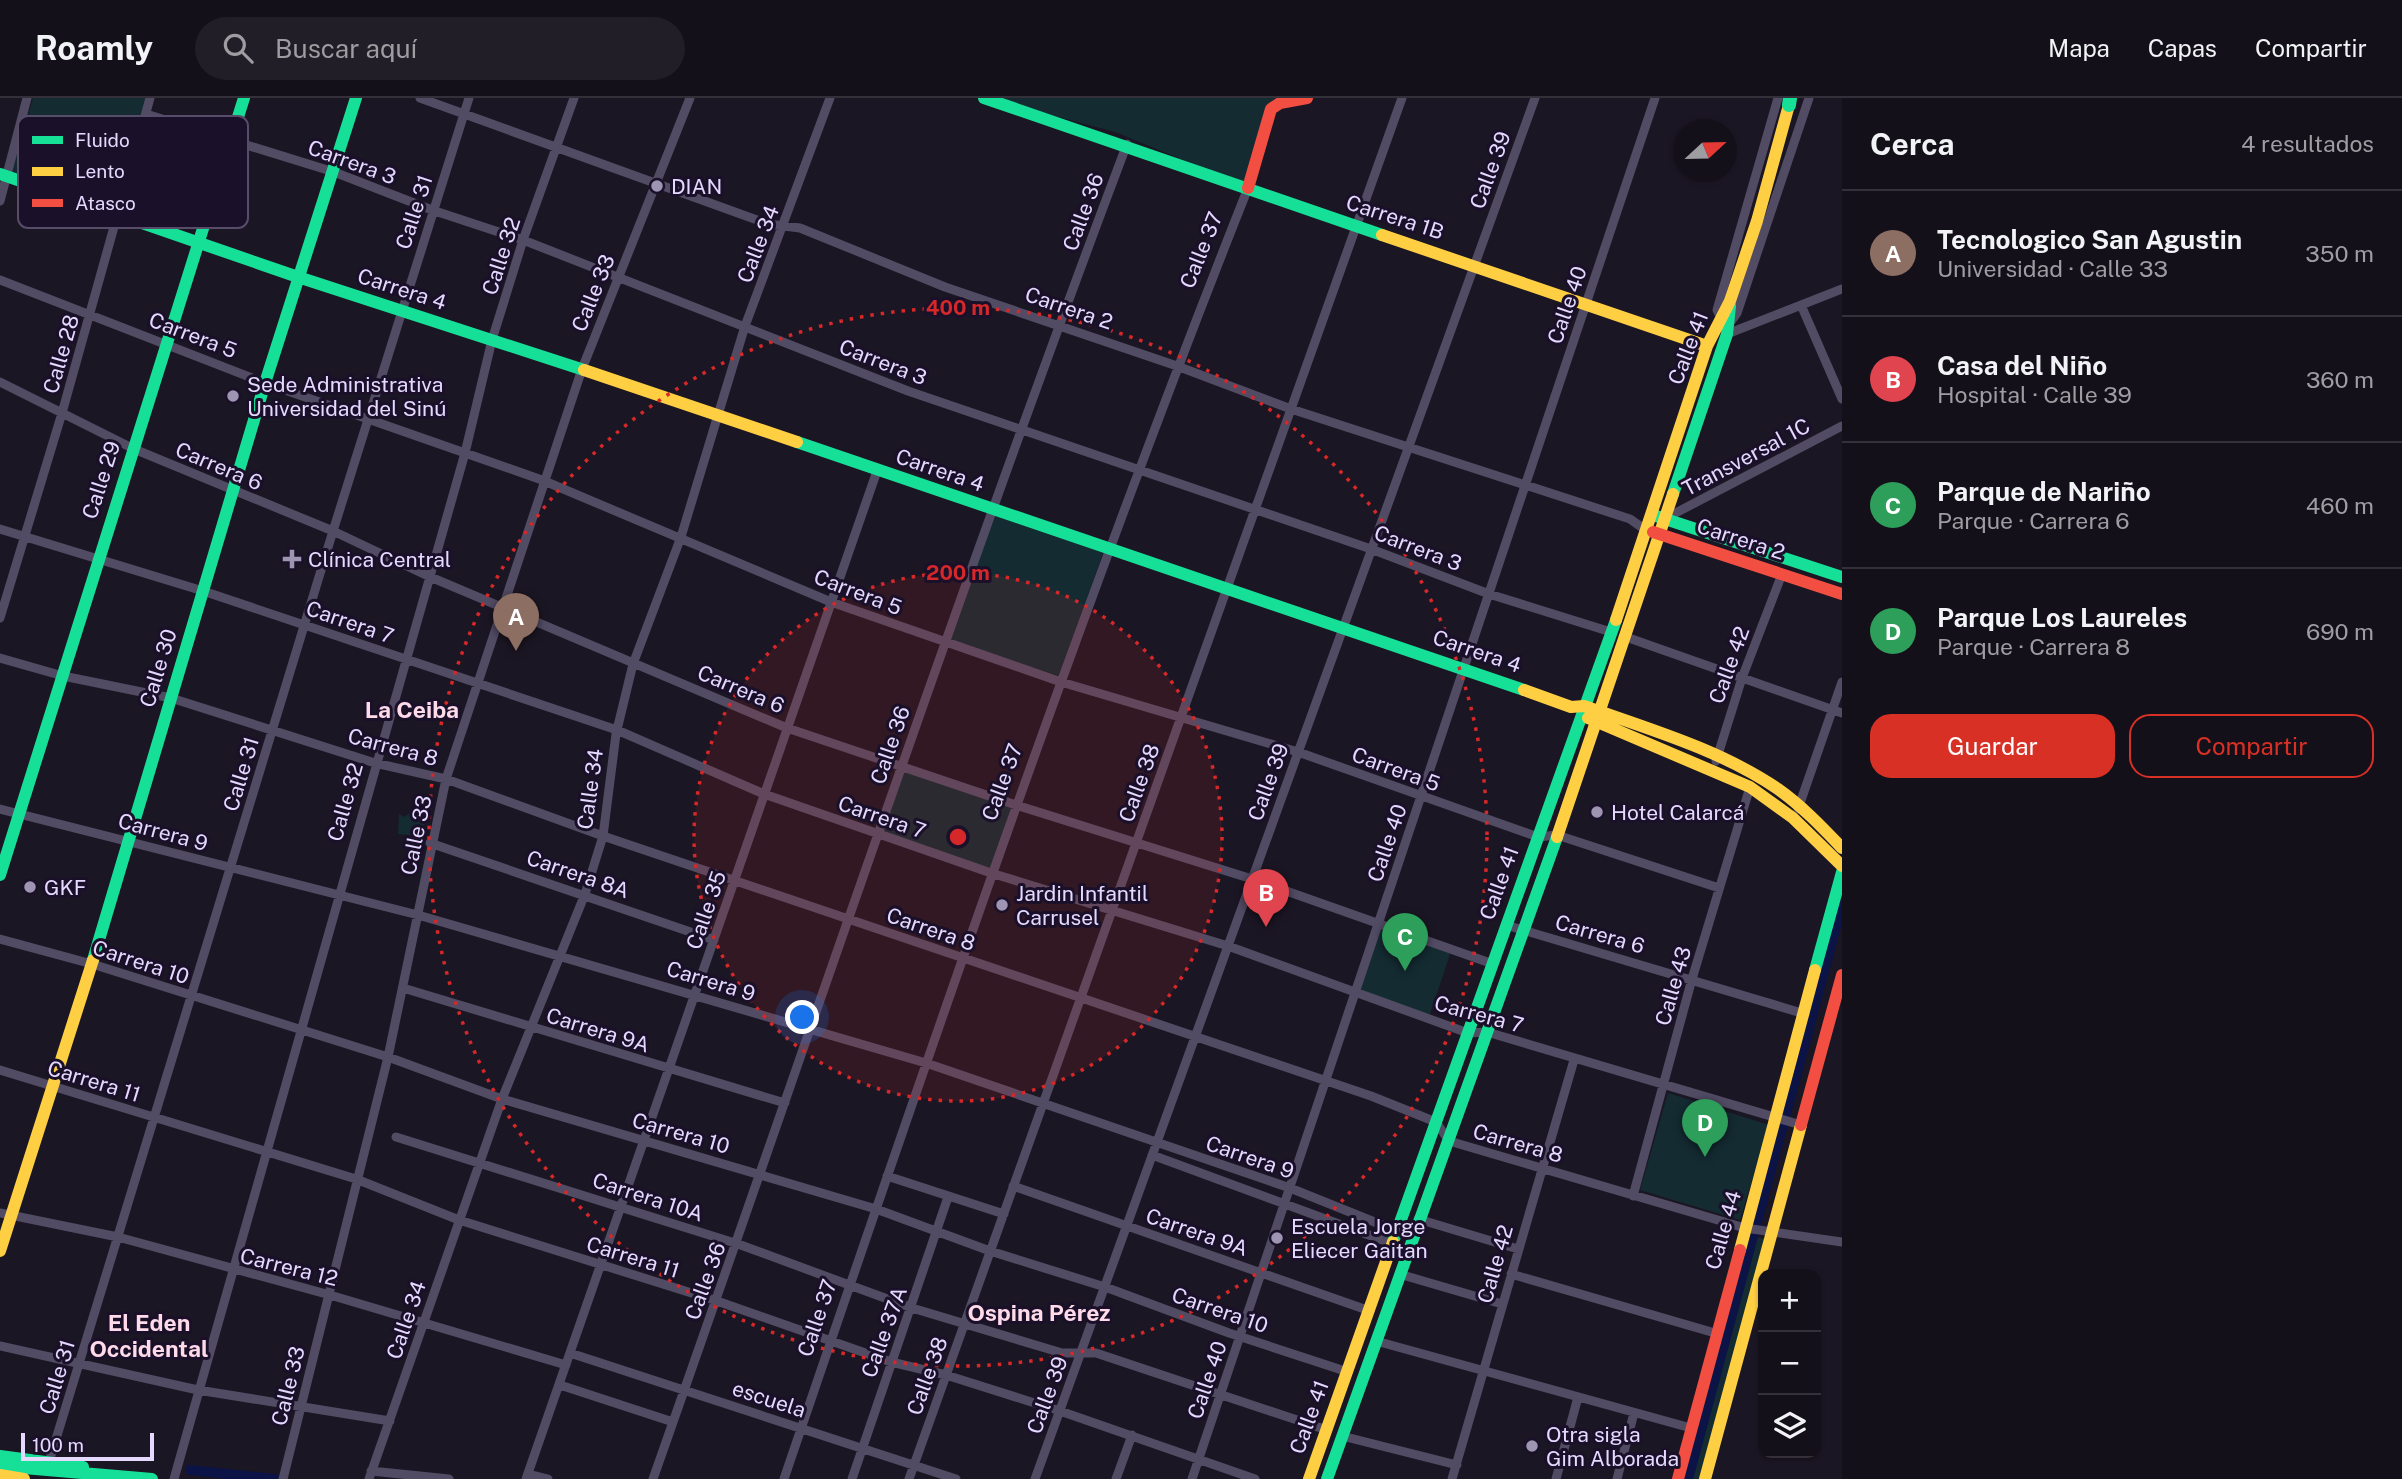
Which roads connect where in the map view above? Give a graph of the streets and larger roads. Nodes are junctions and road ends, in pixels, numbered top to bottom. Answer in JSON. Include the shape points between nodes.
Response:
{"nodes":[{"id":1,"x":27,"y":98,"type":"edge"},
{"id":2,"x":150,"y":98,"type":"edge"},
{"id":3,"x":244,"y":98,"type":"edge"},
{"id":4,"x":356,"y":98,"type":"edge"},
{"id":5,"x":421,"y":98,"type":"edge"},
{"id":6,"x":469,"y":98,"type":"edge"},
{"id":7,"x":574,"y":98,"type":"edge"},
{"id":8,"x":690,"y":98,"type":"edge"},
{"id":9,"x":830,"y":98,"type":"edge"},
{"id":10,"x":984,"y":98,"type":"edge"},
{"id":11,"x":1307,"y":98,"type":"edge"},
{"id":12,"x":1402,"y":98,"type":"edge"},
{"id":13,"x":1535,"y":98,"type":"edge"},
{"id":14,"x":1655,"y":98,"type":"edge"},
{"id":15,"x":1809,"y":98,"type":"edge"},
{"id":16,"x":1783,"y":101,"type":"edge"},
{"id":17,"x":146,"y":114,"type":"joint"},
{"id":18,"x":464,"y":115,"type":"junction"},
{"id":19,"x":21,"y":116,"type":"edge"},
{"id":20,"x":153,"y":116,"type":"edge"},
{"id":21,"x":239,"y":116,"type":"edge"},
{"id":22,"x":1803,"y":116,"type":"junction"},
{"id":23,"x":18,"y":127,"type":"edge"},
{"id":24,"x":1127,"y":144,"type":"junction"},
{"id":25,"x":248,"y":145,"type":"edge"},
{"id":26,"x":559,"y":146,"type":"junction"},
{"id":27,"x":334,"y":172,"type":"junction"},
{"id":28,"x":3,"y":175,"type":"edge"},
{"id":29,"x":657,"y":181,"type":"junction"},
{"id":30,"x":1248,"y":188,"type":"junction"},
{"id":31,"x":0,"y":201,"type":"edge"},
{"id":32,"x":432,"y":210,"type":"junction"},
{"id":33,"x":784,"y":225,"type":"junction"},
{"id":34,"x":1356,"y":226,"type":"junction"},
{"id":35,"x":114,"y":228,"type":"edge"},
{"id":36,"x":157,"y":228,"type":"edge"},
{"id":37,"x":204,"y":228,"type":"edge"},
{"id":38,"x":523,"y":240,"type":"junction"},
{"id":39,"x":200,"y":242,"type":"junction"},
{"id":40,"x":1474,"y":265,"type":"junction"},
{"id":41,"x":620,"y":276,"type":"junction"},
{"id":42,"x":298,"y":277,"type":"junction"},
{"id":43,"x":0,"y":280,"type":"edge"},
{"id":44,"x":1842,"y":289,"type":"edge"},
{"id":45,"x":1586,"y":303,"type":"junction"},
{"id":46,"x":1801,"y":304,"type":"junction"},
{"id":47,"x":1734,"y":307,"type":"junction"},
{"id":48,"x":401,"y":312,"type":"junction"},
{"id":49,"x":90,"y":314,"type":"junction"},
{"id":50,"x":745,"y":326,"type":"junction"},
{"id":51,"x":1725,"y":326,"type":"junction"},
{"id":52,"x":1060,"y":328,"type":"junction"},
{"id":53,"x":1746,"y":328,"type":"junction"},
{"id":54,"x":492,"y":340,"type":"junction"},
{"id":55,"x":166,"y":343,"type":"junction"},
{"id":56,"x":1707,"y":345,"type":"junction"},
{"id":57,"x":1177,"y":366,"type":"junction"},
{"id":58,"x":582,"y":369,"type":"junction"},
{"id":59,"x":0,"y":382,"type":"edge"},
{"id":60,"x":265,"y":383,"type":"junction"},
{"id":61,"x":1842,"y":399,"type":"edge"},
{"id":62,"x":1291,"y":409,"type":"junction"},
{"id":63,"x":62,"y":413,"type":"junction"},
{"id":64,"x":719,"y":416,"type":"junction"},
{"id":65,"x":368,"y":419,"type":"junction"},
{"id":66,"x":1842,"y":426,"type":"edge"},
{"id":67,"x":1022,"y":431,"type":"junction"},
{"id":68,"x":1408,"y":448,"type":"junction"},
{"id":69,"x":134,"y":449,"type":"junction"},
{"id":70,"x":465,"y":453,"type":"junction"},
{"id":71,"x":877,"y":471,"type":"junction"},
{"id":72,"x":1136,"y":471,"type":"junction"},
{"id":73,"x":542,"y":480,"type":"junction"},
{"id":74,"x":1525,"y":485,"type":"junction"},
{"id":75,"x":232,"y":491,"type":"junction"},
{"id":76,"x":1255,"y":509,"type":"junction"},
{"id":77,"x":993,"y":511,"type":"junction"},
{"id":78,"x":1660,"y":517,"type":"junction"},
{"id":79,"x":1630,"y":519,"type":"junction"},
{"id":80,"x":0,"y":529,"type":"edge"},
{"id":81,"x":333,"y":531,"type":"junction"},
{"id":82,"x":1654,"y":533,"type":"junction"},
{"id":83,"x":24,"y":536,"type":"junction"},
{"id":84,"x":681,"y":537,"type":"junction"},
{"id":85,"x":1108,"y":549,"type":"junction"},
{"id":86,"x":1371,"y":549,"type":"junction"},
{"id":87,"x":98,"y":560,"type":"junction"},
{"id":88,"x":1782,"y":574,"type":"junction"},
{"id":89,"x":428,"y":576,"type":"junction"},
{"id":90,"x":1842,"y":577,"type":"edge"},
{"id":91,"x":1227,"y":588,"type":"junction"},
{"id":92,"x":202,"y":591,"type":"junction"},
{"id":93,"x":1489,"y":594,"type":"junction"},
{"id":94,"x":1842,"y":594,"type":"edge"},
{"id":95,"x":831,"y":602,"type":"junction"},
{"id":96,"x":503,"y":607,"type":"junction"},
{"id":97,"x":0,"y":618,"type":"edge"},
{"id":98,"x":304,"y":625,"type":"junction"},
{"id":99,"x":1343,"y":627,"type":"junction"},
{"id":100,"x":1611,"y":632,"type":"junction"},
{"id":101,"x":1626,"y":637,"type":"junction"},
{"id":102,"x":944,"y":643,"type":"junction"},
{"id":103,"x":0,"y":658,"type":"edge"},
{"id":104,"x":405,"y":660,"type":"junction"},
{"id":105,"x":633,"y":664,"type":"junction"},
{"id":106,"x":1464,"y":668,"type":"junction"},
{"id":107,"x":63,"y":676,"type":"junction"},
{"id":108,"x":1742,"y":678,"type":"junction"},
{"id":109,"x":1061,"y":682,"type":"junction"},
{"id":110,"x":1842,"y":682,"type":"edge"},
{"id":111,"x":477,"y":685,"type":"junction"},
{"id":112,"x":171,"y":698,"type":"junction"},
{"id":113,"x":1583,"y":711,"type":"junction"},
{"id":114,"x":1838,"y":711,"type":"edge"},
{"id":115,"x":1181,"y":716,"type":"junction"},
{"id":116,"x":1599,"y":717,"type":"junction"},
{"id":117,"x":273,"y":728,"type":"junction"},
{"id":118,"x":787,"y":728,"type":"junction"},
{"id":119,"x":617,"y":730,"type":"junction"},
{"id":120,"x":1298,"y":752,"type":"junction"},
{"id":121,"x":375,"y":763,"type":"junction"},
{"id":122,"x":1715,"y":763,"type":"junction"},
{"id":123,"x":900,"y":767,"type":"junction"},
{"id":124,"x":446,"y":779,"type":"junction"},
{"id":125,"x":1750,"y":787,"type":"junction"},
{"id":126,"x":764,"y":794,"type":"junction"},
{"id":127,"x":1421,"y":797,"type":"junction"},
{"id":128,"x":1016,"y":806,"type":"junction"},
{"id":129,"x":0,"y":809,"type":"edge"},
{"id":130,"x":1796,"y":812,"type":"junction"},
{"id":131,"x":18,"y":814,"type":"junction"},
{"id":132,"x":878,"y":834,"type":"junction"},
{"id":133,"x":1557,"y":835,"type":"junction"},
{"id":134,"x":603,"y":836,"type":"junction"},
{"id":135,"x":1538,"y":837,"type":"junction"},
{"id":136,"x":129,"y":840,"type":"junction"},
{"id":137,"x":430,"y":843,"type":"junction"},
{"id":138,"x":1136,"y":843,"type":"junction"},
{"id":139,"x":1842,"y":848,"type":"edge"},
{"id":140,"x":1842,"y":866,"type":"edge"},
{"id":141,"x":231,"y":868,"type":"junction"},
{"id":142,"x":1842,"y":872,"type":"edge"},
{"id":143,"x":991,"y":873,"type":"junction"},
{"id":144,"x":0,"y":875,"type":"edge"},
{"id":145,"x":1252,"y":879,"type":"junction"},
{"id":146,"x":735,"y":880,"type":"junction"},
{"id":147,"x":1719,"y":888,"type":"junction"},
{"id":148,"x":585,"y":894,"type":"junction"},
{"id":149,"x":337,"y":896,"type":"junction"},
{"id":150,"x":1112,"y":911,"type":"junction"},
{"id":151,"x":418,"y":915,"type":"junction"},
{"id":152,"x":847,"y":918,"type":"junction"},
{"id":153,"x":1379,"y":922,"type":"junction"},
{"id":154,"x":1506,"y":925,"type":"junction"},
{"id":155,"x":1523,"y":929,"type":"junction"},
{"id":156,"x":0,"y":939,"type":"edge"},
{"id":157,"x":714,"y":940,"type":"junction"},
{"id":158,"x":1228,"y":946,"type":"junction"},
{"id":159,"x":559,"y":954,"type":"junction"},
{"id":160,"x":962,"y":957,"type":"junction"},
{"id":161,"x":92,"y":964,"type":"junction"},
{"id":162,"x":1493,"y":964,"type":"junction"},
{"id":163,"x":1842,"y":975,"type":"edge"},
{"id":164,"x":1692,"y":979,"type":"junction"},
{"id":165,"x":403,"y":988,"type":"junction"},
{"id":166,"x":1356,"y":991,"type":"junction"},
{"id":167,"x":695,"y":994,"type":"junction"},
{"id":168,"x":191,"y":997,"type":"junction"},
{"id":169,"x":1081,"y":998,"type":"junction"},
{"id":170,"x":1805,"y":1014,"type":"junction"},
{"id":171,"x":529,"y":1028,"type":"junction"},
{"id":172,"x":809,"y":1029,"type":"junction"},
{"id":173,"x":300,"y":1031,"type":"junction"},
{"id":174,"x":1487,"y":1032,"type":"junction"},
{"id":175,"x":1468,"y":1033,"type":"junction"},
{"id":176,"x":1195,"y":1037,"type":"junction"},
{"id":177,"x":388,"y":1057,"type":"junction"},
{"id":178,"x":1574,"y":1060,"type":"junction"},
{"id":179,"x":926,"y":1063,"type":"junction"},
{"id":180,"x":669,"y":1069,"type":"junction"},
{"id":181,"x":0,"y":1070,"type":"edge"},
{"id":182,"x":1326,"y":1081,"type":"junction"},
{"id":183,"x":52,"y":1085,"type":"junction"},
{"id":184,"x":1662,"y":1086,"type":"junction"},
{"id":185,"x":502,"y":1099,"type":"junction"},
{"id":186,"x":785,"y":1103,"type":"junction"},
{"id":187,"x":1043,"y":1104,"type":"junction"},
{"id":188,"x":155,"y":1118,"type":"junction"},
{"id":189,"x":1779,"y":1119,"type":"junction"},
{"id":190,"x":1436,"y":1122,"type":"junction"},
{"id":191,"x":1798,"y":1124,"type":"junction"},
{"id":192,"x":396,"y":1138,"type":"dead end"},
{"id":193,"x":644,"y":1141,"type":"junction"},
{"id":194,"x":1448,"y":1141,"type":"junction"},
{"id":195,"x":1157,"y":1143,"type":"junction"},
{"id":196,"x":266,"y":1153,"type":"junction"},
{"id":197,"x":1152,"y":1155,"type":"junction"},
{"id":198,"x":479,"y":1163,"type":"junction"},
{"id":199,"x":1541,"y":1169,"type":"junction"},
{"id":200,"x":761,"y":1175,"type":"junction"},
{"id":201,"x":887,"y":1176,"type":"junction"},
{"id":202,"x":356,"y":1179,"type":"junction"},
{"id":203,"x":1013,"y":1186,"type":"junction"},
{"id":204,"x":1290,"y":1188,"type":"junction"},
{"id":205,"x":1633,"y":1196,"type":"junction"},
{"id":206,"x":948,"y":1197,"type":"junction"},
{"id":207,"x":1285,"y":1204,"type":"junction"},
{"id":208,"x":621,"y":1206,"type":"junction"},
{"id":209,"x":876,"y":1209,"type":"junction"},
{"id":210,"x":5,"y":1213,"type":"edge"},
{"id":211,"x":1004,"y":1213,"type":"junction"},
{"id":212,"x":1418,"y":1219,"type":"junction"},
{"id":213,"x":459,"y":1220,"type":"junction"},
{"id":214,"x":1127,"y":1226,"type":"junction"},
{"id":215,"x":1748,"y":1229,"type":"junction"},
{"id":216,"x":938,"y":1230,"type":"junction"},
{"id":217,"x":1769,"y":1232,"type":"junction"},
{"id":218,"x":118,"y":1237,"type":"junction"},
{"id":219,"x":1395,"y":1237,"type":"junction"},
{"id":220,"x":1842,"y":1242,"type":"edge"},
{"id":221,"x":738,"y":1244,"type":"junction"},
{"id":222,"x":1518,"y":1249,"type":"junction"},
{"id":223,"x":0,"y":1251,"type":"edge"},
{"id":224,"x":990,"y":1251,"type":"junction"},
{"id":225,"x":600,"y":1266,"type":"junction"},
{"id":226,"x":233,"y":1271,"type":"junction"},
{"id":227,"x":1262,"y":1273,"type":"junction"},
{"id":228,"x":1399,"y":1274,"type":"junction"},
{"id":229,"x":1511,"y":1274,"type":"junction"},
{"id":230,"x":851,"y":1283,"type":"junction"},
{"id":231,"x":1105,"y":1287,"type":"junction"},
{"id":232,"x":330,"y":1295,"type":"junction"},
{"id":233,"x":717,"y":1301,"type":"junction"},
{"id":234,"x":1502,"y":1304,"type":"junction"},
{"id":235,"x":912,"y":1308,"type":"junction"},
{"id":236,"x":1370,"y":1311,"type":"junction"},
{"id":237,"x":423,"y":1323,"type":"junction"},
{"id":238,"x":965,"y":1323,"type":"junction"},
{"id":239,"x":1715,"y":1333,"type":"junction"},
{"id":240,"x":1240,"y":1336,"type":"junction"},
{"id":241,"x":832,"y":1340,"type":"junction"},
{"id":242,"x":1376,"y":1341,"type":"junction"},
{"id":243,"x":0,"y":1346,"type":"edge"},
{"id":244,"x":570,"y":1353,"type":"junction"},
{"id":245,"x":1081,"y":1353,"type":"junction"},
{"id":246,"x":891,"y":1362,"type":"junction"},
{"id":247,"x":80,"y":1365,"type":"junction"},
{"id":248,"x":566,"y":1366,"type":"junction"},
{"id":249,"x":1483,"y":1371,"type":"junction"},
{"id":250,"x":1348,"y":1372,"type":"junction"},
{"id":251,"x":946,"y":1375,"type":"junction"},
{"id":252,"x":559,"y":1384,"type":"junction"},
{"id":253,"x":198,"y":1390,"type":"junction"},
{"id":254,"x":684,"y":1390,"type":"junction"},
{"id":255,"x":1220,"y":1397,"type":"junction"},
{"id":256,"x":1578,"y":1397,"type":"junction"},
{"id":257,"x":301,"y":1405,"type":"junction"},
{"id":258,"x":1060,"y":1411,"type":"junction"},
{"id":259,"x":1634,"y":1413,"type":"junction"},
{"id":260,"x":390,"y":1421,"type":"junction"},
{"id":261,"x":673,"y":1422,"type":"junction"},
{"id":262,"x":802,"y":1428,"type":"junction"},
{"id":263,"x":1691,"y":1428,"type":"junction"},
{"id":264,"x":1326,"y":1430,"type":"junction"},
{"id":265,"x":1132,"y":1435,"type":"junction"},
{"id":266,"x":1342,"y":1436,"type":"junction"},
{"id":267,"x":861,"y":1448,"type":"junction"},
{"id":268,"x":0,"y":1456,"type":"edge"},
{"id":269,"x":1199,"y":1459,"type":"junction"},
{"id":270,"x":914,"y":1465,"type":"junction"},
{"id":271,"x":1457,"y":1465,"type":"junction"},
{"id":272,"x":0,"y":1466,"type":"edge"},
{"id":273,"x":45,"y":1467,"type":"junction"},
{"id":274,"x":0,"y":1475,"type":"edge"},
{"id":275,"x":370,"y":1476,"type":"edge"},
{"id":276,"x":527,"y":1476,"type":"edge"},
{"id":277,"x":147,"y":1478,"type":"edge"},
{"id":278,"x":24,"y":1479,"type":"edge"},
{"id":279,"x":174,"y":1479,"type":"edge"},
{"id":280,"x":283,"y":1479,"type":"edge"},
{"id":281,"x":449,"y":1479,"type":"edge"},
{"id":282,"x":548,"y":1479,"type":"edge"},
{"id":283,"x":653,"y":1479,"type":"edge"},
{"id":284,"x":784,"y":1479,"type":"edge"},
{"id":285,"x":852,"y":1479,"type":"edge"},
{"id":286,"x":909,"y":1479,"type":"edge"},
{"id":287,"x":956,"y":1479,"type":"edge"},
{"id":288,"x":1035,"y":1479,"type":"edge"},
{"id":289,"x":1116,"y":1479,"type":"edge"},
{"id":290,"x":1192,"y":1479,"type":"edge"},
{"id":291,"x":1255,"y":1479,"type":"edge"},
{"id":292,"x":1309,"y":1479,"type":"edge"},
{"id":293,"x":1327,"y":1479,"type":"edge"},
{"id":294,"x":1452,"y":1479,"type":"edge"},
{"id":295,"x":1556,"y":1479,"type":"edge"},
{"id":296,"x":1617,"y":1479,"type":"edge"},
{"id":297,"x":1678,"y":1479,"type":"edge"},
{"id":298,"x":1705,"y":1479,"type":"edge"}],
"edges":[{"from":1,"to":19,"type":"street"},
{"from":2,"to":17,"type":"street","name":"Calle 28"},
{"from":3,"to":21,"type":"street","name":"Calle 29"},
{"from":4,"to":27,"type":"street","name":"Calle 30"},
{"from":5,"to":18,"type":"street","name":"Carrera 2"},
{"from":6,"to":18,"type":"street","name":"Calle 31"},
{"from":7,"to":26,"type":"street","name":"Calle 32"},
{"from":8,"to":29,"type":"street","name":"Calle 33"},
{"from":9,"to":33,"type":"street","name":"Calle 34"},
{"from":10,"to":24,"type":"street","name":"Carrera 1B"},
{"from":11,"to":30,"type":"street","name":"Calle 37","via":[[1273,104]]},
{"from":12,"to":34,"type":"street","name":"Calle 38"},
{"from":13,"to":40,"type":"street","name":"Calle 39"},
{"from":14,"to":45,"type":"street","name":"Calle 40"},
{"from":15,"to":22,"type":"street"},
{"from":16,"to":22,"type":"street","via":[[1792,101]]},
{"from":16,"to":47,"type":"street","name":"Calle 41"},
{"from":16,"to":51,"type":"street","via":[[1717,310]]},
{"from":17,"to":20,"type":"street","name":"Carrera 3"},
{"from":18,"to":26,"type":"street","name":"Carrera 2"},
{"from":18,"to":32,"type":"street","name":"Calle 31"},
{"from":22,"to":47,"type":"street"},
{"from":23,"to":28,"type":"street"},
{"from":24,"to":30,"type":"street","name":"Carrera 1B"},
{"from":24,"to":52,"type":"street","name":"Calle 36"},
{"from":25,"to":27,"type":"street","name":"Carrera 3"},
{"from":26,"to":29,"type":"street","name":"Carrera 2"},
{"from":26,"to":38,"type":"street","name":"Calle 32"},
{"from":27,"to":32,"type":"street","name":"Carrera 3"},
{"from":27,"to":42,"type":"street","name":"Calle 30"},
{"from":28,"to":31,"type":"street"},
{"from":29,"to":33,"type":"street","name":"Carrera 2","via":[[768,224]]},
{"from":29,"to":41,"type":"street","name":"Calle 33"},
{"from":30,"to":34,"type":"street","name":"Carrera 1B"},
{"from":30,"to":57,"type":"street","name":"Calle 37"},
{"from":32,"to":38,"type":"street","name":"Carrera 3"},
{"from":32,"to":48,"type":"street","name":"Calle 31"},
{"from":33,"to":50,"type":"street","name":"Calle 34"},
{"from":33,"to":52,"type":"street","name":"Carrera 2"},
{"from":34,"to":40,"type":"street","name":"Carrera 1B"},
{"from":34,"to":62,"type":"street","name":"Calle 38"},
{"from":35,"to":49,"type":"street","name":"Calle 28"},
{"from":36,"to":39,"type":"street","name":"Carrera 4"},
{"from":37,"to":39,"type":"street","name":"Calle 29"},
{"from":38,"to":41,"type":"street","name":"Carrera 3"},
{"from":38,"to":54,"type":"street","name":"Calle 32"},
{"from":39,"to":42,"type":"street","name":"Carrera 4"},
{"from":39,"to":55,"type":"street","name":"Calle 29"},
{"from":40,"to":45,"type":"street","name":"Carrera 1B"},
{"from":40,"to":68,"type":"street","name":"Calle 39"},
{"from":41,"to":50,"type":"street","name":"Carrera 3"},
{"from":41,"to":58,"type":"street","name":"Calle 33"},
{"from":42,"to":48,"type":"street","name":"Carrera 4"},
{"from":42,"to":60,"type":"street","name":"Calle 30"},
{"from":43,"to":49,"type":"street","name":"Carrera 5"},
{"from":44,"to":46,"type":"street"},
{"from":45,"to":56,"type":"street","name":"Carrera 1B"},
{"from":45,"to":74,"type":"street","name":"Calle 40"},
{"from":46,"to":53,"type":"street"},
{"from":46,"to":61,"type":"street"},
{"from":47,"to":51,"type":"street","name":"Calle 41"},
{"from":47,"to":53,"type":"street"},
{"from":48,"to":54,"type":"street","name":"Carrera 4"},
{"from":48,"to":65,"type":"street","name":"Calle 31"},
{"from":49,"to":55,"type":"street","name":"Carrera 5"},
{"from":49,"to":63,"type":"street","name":"Calle 28"},
{"from":50,"to":64,"type":"street","name":"Calle 34"},
{"from":50,"to":67,"type":"street","name":"Carrera 3"},
{"from":51,"to":53,"type":"street"},
{"from":51,"to":56,"type":"street","name":"Calle 41"},
{"from":51,"to":78,"type":"street","name":"Calle 41"},
{"from":52,"to":57,"type":"street","name":"Carrera 2"},
{"from":52,"to":67,"type":"street","name":"Calle 36"},
{"from":54,"to":58,"type":"street","name":"Carrera 4"},
{"from":54,"to":70,"type":"street","name":"Calle 32"},
{"from":55,"to":60,"type":"street","name":"Carrera 5"},
{"from":55,"to":69,"type":"street","name":"Calle 29"},
{"from":56,"to":78,"type":"street","name":"Calle 41"},
{"from":57,"to":62,"type":"street","name":"Carrera 2"},
{"from":57,"to":72,"type":"street","name":"Calle 37"},
{"from":58,"to":64,"type":"street","name":"Carrera 4"},
{"from":58,"to":73,"type":"street","name":"Calle 33"},
{"from":59,"to":63,"type":"street","name":"Carrera 6"},
{"from":60,"to":65,"type":"street","name":"Carrera 5"},
{"from":60,"to":75,"type":"street","name":"Calle 30"},
{"from":62,"to":68,"type":"street","name":"Carrera 2"},
{"from":62,"to":76,"type":"street","name":"Calle 38"},
{"from":63,"to":69,"type":"street","name":"Carrera 6"},
{"from":63,"to":83,"type":"street","name":"Calle 28"},
{"from":64,"to":71,"type":"street","name":"Carrera 4"},
{"from":64,"to":84,"type":"street","name":"Calle 34"},
{"from":65,"to":70,"type":"street","name":"Carrera 5"},
{"from":65,"to":81,"type":"street","name":"Calle 31"},
{"from":66,"to":78,"type":"street","name":"Transversal 1C"},
{"from":67,"to":72,"type":"street","name":"Carrera 3"},
{"from":67,"to":77,"type":"street","name":"Calle 36"},
{"from":68,"to":74,"type":"street","name":"Carrera 2"},
{"from":68,"to":86,"type":"street","name":"Calle 39"},
{"from":69,"to":75,"type":"street","name":"Carrera 6"},
{"from":69,"to":87,"type":"street","name":"Calle 29"},
{"from":70,"to":73,"type":"street","name":"Carrera 5"},
{"from":70,"to":89,"type":"street","name":"Calle 32"},
{"from":71,"to":77,"type":"street","name":"Carrera 4"},
{"from":71,"to":95,"type":"street","name":"Calle 35"},
{"from":72,"to":76,"type":"street","name":"Carrera 3"},
{"from":72,"to":85,"type":"street","name":"Calle 37"},
{"from":73,"to":84,"type":"street","name":"Carrera 5"},
{"from":73,"to":96,"type":"street","name":"Calle 33"},
{"from":74,"to":79,"type":"street","name":"Carrera 2"},
{"from":74,"to":93,"type":"street","name":"Calle 40"},
{"from":75,"to":81,"type":"street","name":"Carrera 6"},
{"from":75,"to":92,"type":"street","name":"Calle 30"},
{"from":76,"to":86,"type":"street","name":"Carrera 3"},
{"from":76,"to":91,"type":"street","name":"Calle 38"},
{"from":77,"to":85,"type":"street","name":"Carrera 4"},
{"from":77,"to":102,"type":"street","name":"Calle 36"},
{"from":78,"to":79,"type":"street","name":"Carrera 2"},
{"from":78,"to":82,"type":"street","name":"Calle 41"},
{"from":78,"to":90,"type":"street","name":"Carrera 2"},
{"from":79,"to":82,"type":"street","name":"Carrera 2"},
{"from":80,"to":83,"type":"street","name":"Carrera 7"},
{"from":81,"to":89,"type":"street","name":"Carrera 6"},
{"from":81,"to":98,"type":"street","name":"Calle 31"},
{"from":82,"to":88,"type":"street","name":"Carrera 2"},
{"from":82,"to":100,"type":"street","name":"Calle 41"},
{"from":82,"to":101,"type":"street","name":"Calle 41"},
{"from":83,"to":87,"type":"street","name":"Carrera 7"},
{"from":83,"to":97,"type":"street","name":"Calle 28"},
{"from":84,"to":95,"type":"street","name":"Carrera 5"},
{"from":84,"to":105,"type":"street","name":"Calle 34"},
{"from":85,"to":91,"type":"street","name":"Carrera 4"},
{"from":85,"to":109,"type":"street","name":"Calle 37"},
{"from":86,"to":93,"type":"street","name":"Carrera 3"},
{"from":86,"to":99,"type":"street","name":"Calle 39"},
{"from":87,"to":92,"type":"street","name":"Carrera 7"},
{"from":87,"to":107,"type":"street","name":"Calle 29"},
{"from":88,"to":94,"type":"street","name":"Carrera 2"},
{"from":88,"to":108,"type":"street","name":"Calle 42"},
{"from":89,"to":96,"type":"street","name":"Carrera 6"},
{"from":89,"to":104,"type":"street","name":"Calle 32"},
{"from":91,"to":99,"type":"street","name":"Carrera 4"},
{"from":91,"to":115,"type":"street","name":"Calle 38"},
{"from":92,"to":98,"type":"street","name":"Carrera 7"},
{"from":92,"to":112,"type":"street","name":"Calle 30"},
{"from":93,"to":100,"type":"street","name":"Carrera 3"},
{"from":93,"to":106,"type":"street","name":"Calle 40"},
{"from":95,"to":102,"type":"street","name":"Carrera 5"},
{"from":95,"to":118,"type":"street","name":"Calle 35"},
{"from":96,"to":105,"type":"street","name":"Carrera 6"},
{"from":96,"to":111,"type":"street","name":"Calle 33"},
{"from":98,"to":104,"type":"street","name":"Carrera 7"},
{"from":98,"to":117,"type":"street","name":"Calle 31"},
{"from":99,"to":106,"type":"street","name":"Carrera 4"},
{"from":99,"to":120,"type":"street","name":"Calle 39"},
{"from":100,"to":113,"type":"street","name":"Calle 41"},
{"from":101,"to":108,"type":"street"},
{"from":101,"to":116,"type":"street","name":"Calle 41"},
{"from":102,"to":109,"type":"street","name":"Carrera 5"},
{"from":102,"to":123,"type":"street","name":"Calle 36"},
{"from":103,"to":107,"type":"street","name":"Carrera 8"},
{"from":104,"to":111,"type":"street","name":"Carrera 7"},
{"from":104,"to":121,"type":"street","name":"Calle 32"},
{"from":105,"to":118,"type":"street","name":"Carrera 6"},
{"from":105,"to":119,"type":"street","name":"Calle 34"},
{"from":106,"to":113,"type":"street","name":"Carrera 4"},
{"from":106,"to":127,"type":"street","name":"Calle 40"},
{"from":107,"to":112,"type":"street","name":"Carrera 8"},
{"from":107,"to":131,"type":"street","name":"Calle 29"},
{"from":108,"to":114,"type":"street"},
{"from":108,"to":122,"type":"street","name":"Calle 42"},
{"from":109,"to":115,"type":"street","name":"Carrera 5"},
{"from":109,"to":128,"type":"street","name":"Calle 37"},
{"from":110,"to":114,"type":"street"},
{"from":111,"to":119,"type":"street","name":"Carrera 7"},
{"from":111,"to":124,"type":"street","name":"Calle 33"},
{"from":112,"to":117,"type":"street","name":"Carrera 8"},
{"from":112,"to":136,"type":"street","name":"Calle 30"},
{"from":113,"to":116,"type":"street","name":"Carrera 4"},
{"from":113,"to":135,"type":"street","name":"Calle 41"},
{"from":114,"to":130,"type":"street"},
{"from":115,"to":120,"type":"street","name":"Carrera 5"},
{"from":115,"to":138,"type":"street","name":"Calle 38"},
{"from":116,"to":122,"type":"street","name":"Carrera 4"},
{"from":116,"to":133,"type":"street","name":"Calle 41"},
{"from":117,"to":121,"type":"street","name":"Carrera 8"},
{"from":117,"to":141,"type":"street","name":"Calle 31"},
{"from":118,"to":123,"type":"street","name":"Carrera 6"},
{"from":118,"to":126,"type":"street","name":"Calle 35"},
{"from":119,"to":126,"type":"street","name":"Carrera 7"},
{"from":119,"to":134,"type":"street","name":"Calle 34"},
{"from":120,"to":127,"type":"street","name":"Carrera 5"},
{"from":120,"to":145,"type":"street","name":"Calle 39"},
{"from":121,"to":124,"type":"street","name":"Carrera 8"},
{"from":121,"to":149,"type":"street","name":"Calle 32"},
{"from":122,"to":125,"type":"street","name":"Carrera 4"},
{"from":122,"to":130,"type":"street","name":"Carrera 4","via":[[1763,781]]},
{"from":123,"to":128,"type":"street","name":"Carrera 6"},
{"from":123,"to":132,"type":"street","name":"Calle 36"},
{"from":124,"to":134,"type":"street","name":"Carrera 8"},
{"from":124,"to":137,"type":"street","name":"Calle 33"},
{"from":125,"to":130,"type":"street","name":"Carrera 4"},
{"from":125,"to":147,"type":"street","name":"Calle 43"},
{"from":126,"to":132,"type":"street","name":"Carrera 7"},
{"from":126,"to":146,"type":"street","name":"Calle 35"},
{"from":127,"to":135,"type":"street","name":"Carrera 5"},
{"from":127,"to":153,"type":"street","name":"Calle 40"},
{"from":128,"to":138,"type":"street","name":"Carrera 6"},
{"from":128,"to":143,"type":"street","name":"Calle 37"},
{"from":129,"to":131,"type":"street","name":"Carrera 9"},
{"from":130,"to":139,"type":"street","name":"Carrera 4"},
{"from":130,"to":140,"type":"street","name":"Carrera 4"},
{"from":131,"to":136,"type":"street","name":"Carrera 9"},
{"from":131,"to":144,"type":"street","name":"Calle 29"},
{"from":132,"to":143,"type":"street","name":"Carrera 7"},
{"from":132,"to":152,"type":"street","name":"Calle 36"},
{"from":133,"to":135,"type":"street","name":"Carrera 5"},
{"from":133,"to":147,"type":"street","name":"Carrera 5"},
{"from":133,"to":155,"type":"street","name":"Calle 41"},
{"from":134,"to":146,"type":"street","name":"Carrera 8"},
{"from":134,"to":148,"type":"street","name":"Calle 34"},
{"from":135,"to":154,"type":"street","name":"Calle 41"},
{"from":136,"to":141,"type":"street","name":"Carrera 9"},
{"from":136,"to":161,"type":"street","name":"Calle 30"},
{"from":137,"to":148,"type":"street","name":"Carrera 8A"},
{"from":137,"to":151,"type":"street","name":"Calle 33"},
{"from":138,"to":145,"type":"street","name":"Carrera 6"},
{"from":138,"to":150,"type":"street","name":"Calle 38"},
{"from":141,"to":149,"type":"street","name":"Carrera 9"},
{"from":141,"to":168,"type":"street","name":"Calle 31"},
{"from":142,"to":170,"type":"street","name":"Calle 44"},
{"from":143,"to":150,"type":"street","name":"Carrera 7"},
{"from":143,"to":160,"type":"street","name":"Calle 37"},
{"from":145,"to":153,"type":"street","name":"Carrera 6"},
{"from":145,"to":158,"type":"street","name":"Calle 39"},
{"from":146,"to":152,"type":"street","name":"Carrera 8"},
{"from":146,"to":157,"type":"street","name":"Calle 35"},
{"from":147,"to":164,"type":"street","name":"Calle 43"},
{"from":148,"to":157,"type":"street","name":"Carrera 8A"},
{"from":148,"to":159,"type":"street","name":"Calle 34"},
{"from":149,"to":151,"type":"street","name":"Carrera 9"},
{"from":149,"to":173,"type":"street","name":"Calle 32"},
{"from":150,"to":158,"type":"street","name":"Carrera 7"},
{"from":150,"to":169,"type":"street","name":"Calle 38"},
{"from":151,"to":159,"type":"street","name":"Carrera 9"},
{"from":151,"to":165,"type":"street","name":"Calle 33"},
{"from":152,"to":160,"type":"street","name":"Carrera 8"},
{"from":152,"to":172,"type":"street","name":"Calle 36"},
{"from":153,"to":162,"type":"street","name":"Carrera 6"},
{"from":153,"to":166,"type":"street","name":"Calle 40"},
{"from":154,"to":155,"type":"street","name":"Carrera 6"},
{"from":154,"to":162,"type":"street","name":"Calle 41"},
{"from":155,"to":164,"type":"street","name":"Carrera 6"},
{"from":155,"to":174,"type":"street","name":"Calle 41"},
{"from":156,"to":161,"type":"street","name":"Carrera 10"},
{"from":157,"to":167,"type":"street","name":"Calle 35"},
{"from":158,"to":166,"type":"street","name":"Carrera 7"},
{"from":158,"to":176,"type":"street","name":"Calle 39"},
{"from":159,"to":167,"type":"street","name":"Carrera 9"},
{"from":159,"to":171,"type":"street","name":"Calle 34"},
{"from":160,"to":169,"type":"street","name":"Carrera 8"},
{"from":160,"to":179,"type":"street","name":"Calle 37"},
{"from":161,"to":168,"type":"street","name":"Carrera 10"},
{"from":161,"to":183,"type":"street","name":"Calle 30"},
{"from":162,"to":175,"type":"street","name":"Calle 41"},
{"from":163,"to":191,"type":"street"},
{"from":164,"to":170,"type":"street","name":"Carrera 6"},
{"from":164,"to":184,"type":"street","name":"Calle 43"},
{"from":165,"to":171,"type":"street","name":"Carrera 9A"},
{"from":165,"to":177,"type":"street","name":"Calle 33"},
{"from":166,"to":175,"type":"street","name":"Carrera 7"},
{"from":166,"to":182,"type":"street","name":"Calle 40"},
{"from":167,"to":172,"type":"street","name":"Carrera 9"},
{"from":167,"to":180,"type":"street","name":"Calle 35"},
{"from":168,"to":173,"type":"street","name":"Carrera 10"},
{"from":168,"to":188,"type":"street","name":"Calle 31"},
{"from":169,"to":176,"type":"street","name":"Carrera 8"},
{"from":169,"to":187,"type":"street","name":"Calle 38"},
{"from":170,"to":189,"type":"street","name":"Calle 44"},
{"from":171,"to":180,"type":"street","name":"Carrera 9A"},
{"from":171,"to":185,"type":"street","name":"Calle 34"},
{"from":172,"to":179,"type":"street","name":"Carrera 9"},
{"from":172,"to":186,"type":"street","name":"Calle 36"},
{"from":173,"to":177,"type":"street","name":"Carrera 10"},
{"from":173,"to":196,"type":"street","name":"Calle 32"},
{"from":174,"to":175,"type":"street","name":"Carrera 7"},
{"from":174,"to":178,"type":"street","name":"Carrera 7"},
{"from":174,"to":194,"type":"street","name":"Calle 41"},
{"from":175,"to":190,"type":"street","name":"Calle 41"},
{"from":176,"to":182,"type":"street","name":"Carrera 8"},
{"from":176,"to":195,"type":"street","name":"Calle 39"},
{"from":177,"to":185,"type":"street","name":"Carrera 10"},
{"from":177,"to":202,"type":"street","name":"Calle 33"},
{"from":178,"to":184,"type":"street","name":"Carrera 7"},
{"from":178,"to":199,"type":"street","name":"Calle 42"},
{"from":179,"to":187,"type":"street","name":"Carrera 9"},
{"from":179,"to":201,"type":"street","name":"Calle 37"},
{"from":180,"to":186,"type":"street","name":"Carrera 9A"},
{"from":180,"to":193,"type":"street","name":"Calle 35"},
{"from":181,"to":183,"type":"street","name":"Carrera 11"},
{"from":182,"to":190,"type":"street","name":"Carrera 8"},
{"from":182,"to":204,"type":"street","name":"Calle 40"},
{"from":183,"to":188,"type":"street","name":"Carrera 11"},
{"from":183,"to":210,"type":"street","name":"Calle 30"},
{"from":184,"to":189,"type":"street","name":"Carrera 7"},
{"from":184,"to":205,"type":"street","name":"Calle 43"},
{"from":185,"to":193,"type":"street","name":"Carrera 10"},
{"from":185,"to":198,"type":"street","name":"Calle 34"},
{"from":186,"to":200,"type":"street","name":"Calle 36"},
{"from":187,"to":195,"type":"street","name":"Carrera 9"},
{"from":187,"to":203,"type":"street","name":"Calle 38"},
{"from":188,"to":196,"type":"street","name":"Carrera 11"},
{"from":188,"to":218,"type":"street","name":"Calle 31"},
{"from":189,"to":191,"type":"street","name":"Carrera 7"},
{"from":189,"to":215,"type":"street","name":"Calle 44"},
{"from":190,"to":194,"type":"street","name":"Carrera 8"},
{"from":190,"to":219,"type":"street","name":"Calle 41"},
{"from":191,"to":217,"type":"street"},
{"from":192,"to":198,"type":"street","name":"Carrera 10A"},
{"from":193,"to":200,"type":"street","name":"Carrera 10"},
{"from":193,"to":208,"type":"street","name":"Calle 35"},
{"from":194,"to":199,"type":"street","name":"Carrera 8"},
{"from":194,"to":212,"type":"street","name":"Calle 41"},
{"from":195,"to":197,"type":"street","name":"Calle 39"},
{"from":195,"to":204,"type":"street","name":"Carrera 9"},
{"from":196,"to":202,"type":"street","name":"Carrera 11"},
{"from":196,"to":226,"type":"street","name":"Calle 32"},
{"from":197,"to":207,"type":"street","name":"Carrera 9"},
{"from":197,"to":214,"type":"street","name":"Calle 39"},
{"from":198,"to":208,"type":"street","name":"Carrera 10A"},
{"from":198,"to":213,"type":"street","name":"Calle 34"},
{"from":199,"to":205,"type":"street","name":"Carrera 8"},
{"from":199,"to":222,"type":"street","name":"Calle 42"},
{"from":200,"to":209,"type":"street","name":"Carrera 10"},
{"from":200,"to":221,"type":"street","name":"Calle 36"},
{"from":201,"to":206,"type":"street"},
{"from":201,"to":209,"type":"street","name":"Calle 37"},
{"from":202,"to":213,"type":"street","name":"Carrera 11"},
{"from":202,"to":232,"type":"street","name":"Calle 33"},
{"from":203,"to":211,"type":"street","name":"Calle 38"},
{"from":203,"to":214,"type":"street","name":"Carrera 9A"},
{"from":204,"to":207,"type":"street","name":"Calle 40"},
{"from":204,"to":219,"type":"street","name":"Carrera 9"},
{"from":205,"to":215,"type":"street","name":"Carrera 8"},
{"from":206,"to":211,"type":"street"},
{"from":206,"to":216,"type":"street","name":"Calle 37A"},
{"from":207,"to":219,"type":"street","name":"Carrera 9"},
{"from":207,"to":227,"type":"street","name":"Calle 40"},
{"from":208,"to":221,"type":"street","name":"Carrera 10A"},
{"from":208,"to":225,"type":"street","name":"Calle 35"},
{"from":209,"to":216,"type":"street","name":"Carrera 10"},
{"from":209,"to":230,"type":"street","name":"Calle 37"},
{"from":210,"to":218,"type":"street","name":"Carrera 12"},
{"from":210,"to":223,"type":"street","name":"Calle 30"},
{"from":211,"to":224,"type":"street","name":"Calle 38"},
{"from":212,"to":222,"type":"street"},
{"from":212,"to":228,"type":"street","name":"Calle 41"},
{"from":213,"to":225,"type":"street","name":"Carrera 11"},
{"from":213,"to":237,"type":"street","name":"Calle 34"},
{"from":214,"to":227,"type":"street","name":"Carrera 9A"},
{"from":214,"to":231,"type":"street","name":"Calle 39"},
{"from":215,"to":217,"type":"street","name":"Carrera 8"},
{"from":215,"to":239,"type":"street","name":"Calle 44"},
{"from":216,"to":224,"type":"street","name":"Carrera 10"},
{"from":216,"to":235,"type":"street","name":"Calle 37A"},
{"from":217,"to":220,"type":"street","name":"Carrera 8"},
{"from":217,"to":298,"type":"street"},
{"from":218,"to":226,"type":"street","name":"Carrera 12"},
{"from":218,"to":247,"type":"street","name":"Calle 31"},
{"from":219,"to":236,"type":"street","name":"Calle 41"},
{"from":221,"to":230,"type":"street","name":"Carrera 10A"},
{"from":221,"to":233,"type":"street","name":"Calle 36"},
{"from":222,"to":229,"type":"street","name":"Calle 42"},
{"from":224,"to":231,"type":"street","name":"Carrera 10"},
{"from":224,"to":238,"type":"street","name":"Calle 38"},
{"from":225,"to":233,"type":"street","name":"Carrera 11"},
{"from":225,"to":244,"type":"street","name":"Calle 35"},
{"from":226,"to":232,"type":"street","name":"Carrera 12"},
{"from":226,"to":253,"type":"street","name":"Calle 32"},
{"from":227,"to":236,"type":"street","name":"Carrera 9A"},
{"from":227,"to":240,"type":"street","name":"Calle 40"},
{"from":228,"to":234,"type":"street"},
{"from":228,"to":242,"type":"street","name":"Calle 41"},
{"from":229,"to":234,"type":"street","name":"Calle 42"},
{"from":229,"to":239,"type":"street"},
{"from":230,"to":235,"type":"street","name":"Carrera 10A"},
{"from":230,"to":241,"type":"street","name":"Calle 37"},
{"from":231,"to":240,"type":"street","name":"Carrera 10"},
{"from":231,"to":245,"type":"street","name":"Calle 39"},
{"from":232,"to":237,"type":"street","name":"Carrera 12"},
{"from":232,"to":257,"type":"street","name":"Calle 33"},
{"from":233,"to":241,"type":"street","name":"Carrera 11"},
{"from":233,"to":254,"type":"street","name":"Calle 36"},
{"from":234,"to":249,"type":"street","name":"Calle 42"},
{"from":235,"to":238,"type":"street","name":"Carrera 10A"},
{"from":235,"to":246,"type":"street","name":"Calle 37A"},
{"from":236,"to":250,"type":"street","name":"Calle 41"},
{"from":237,"to":248,"type":"street","name":"Carrera 12"},
{"from":237,"to":260,"type":"street","name":"Calle 34"},
{"from":238,"to":245,"type":"street","name":"Carrera 10A","via":[[1062,1353]]},
{"from":238,"to":251,"type":"street","name":"Calle 38"},
{"from":239,"to":263,"type":"street","name":"Calle 44"},
{"from":240,"to":250,"type":"street","name":"Carrera 10"},
{"from":240,"to":255,"type":"street","name":"Calle 40"},
{"from":241,"to":246,"type":"street","name":"Carrera 11"},
{"from":241,"to":262,"type":"street","name":"Calle 37"},
{"from":242,"to":249,"type":"street"},
{"from":242,"to":266,"type":"street","name":"Calle 41"},
{"from":243,"to":247,"type":"street"},
{"from":244,"to":248,"type":"street","name":"Calle 35"},
{"from":244,"to":254,"type":"street","name":"escuela"},
{"from":245,"to":255,"type":"street","name":"Carrera 10A","via":[[1096,1353]]},
{"from":245,"to":258,"type":"street","name":"Calle 39"},
{"from":246,"to":251,"type":"street","name":"Carrera 11"},
{"from":246,"to":267,"type":"street","name":"Calle 37A"},
{"from":247,"to":253,"type":"street"},
{"from":247,"to":273,"type":"street","name":"Calle 31"},
{"from":248,"to":252,"type":"street","name":"Calle 35"},
{"from":249,"to":256,"type":"street"},
{"from":249,"to":271,"type":"street","name":"Calle 42"},
{"from":250,"to":264,"type":"street","name":"Calle 41"},
{"from":251,"to":258,"type":"street","name":"Carrera 11"},
{"from":251,"to":270,"type":"street","name":"Calle 38"},
{"from":252,"to":261,"type":"street"},
{"from":252,"to":276,"type":"street","name":"Calle 35"},
{"from":253,"to":257,"type":"street"},
{"from":253,"to":279,"type":"street","name":"Calle 32"},
{"from":254,"to":261,"type":"street","name":"Calle 36"},
{"from":254,"to":262,"type":"street","name":"escuela"},
{"from":255,"to":264,"type":"street","name":"Carrera 10A"},
{"from":255,"to":269,"type":"street","name":"Calle 40"},
{"from":256,"to":259,"type":"street"},
{"from":256,"to":295,"type":"street"},
{"from":257,"to":260,"type":"street"},
{"from":257,"to":280,"type":"street","name":"Calle 33"},
{"from":258,"to":265,"type":"street","name":"Carrera 11"},
{"from":258,"to":288,"type":"street","name":"Calle 39"},
{"from":259,"to":263,"type":"street"},
{"from":259,"to":296,"type":"street"},
{"from":260,"to":275,"type":"street","name":"Calle 34"},
{"from":261,"to":283,"type":"street","name":"Calle 36"},
{"from":262,"to":267,"type":"street","name":"escuela"},
{"from":262,"to":284,"type":"street","name":"Calle 37"},
{"from":263,"to":297,"type":"street","name":"Calle 44"},
{"from":264,"to":292,"type":"street","name":"Calle 41"},
{"from":265,"to":269,"type":"street","name":"Carrera 11"},
{"from":265,"to":289,"type":"street"},
{"from":266,"to":271,"type":"street"},
{"from":266,"to":293,"type":"street","name":"Calle 41"},
{"from":267,"to":270,"type":"street","name":"escuela"},
{"from":267,"to":285,"type":"street","name":"Calle 37A"},
{"from":268,"to":273,"type":"street"},
{"from":269,"to":290,"type":"street","name":"Calle 40"},
{"from":269,"to":291,"type":"street","name":"Carrera 11"},
{"from":270,"to":286,"type":"street","name":"Calle 38"},
{"from":270,"to":287,"type":"street","name":"escuela"},
{"from":271,"to":294,"type":"street","name":"Calle 42"},
{"from":272,"to":273,"type":"street"},
{"from":273,"to":277,"type":"street"},
{"from":274,"to":278,"type":"street"},
{"from":275,"to":281,"type":"street"},
{"from":276,"to":282,"type":"street"}]}
